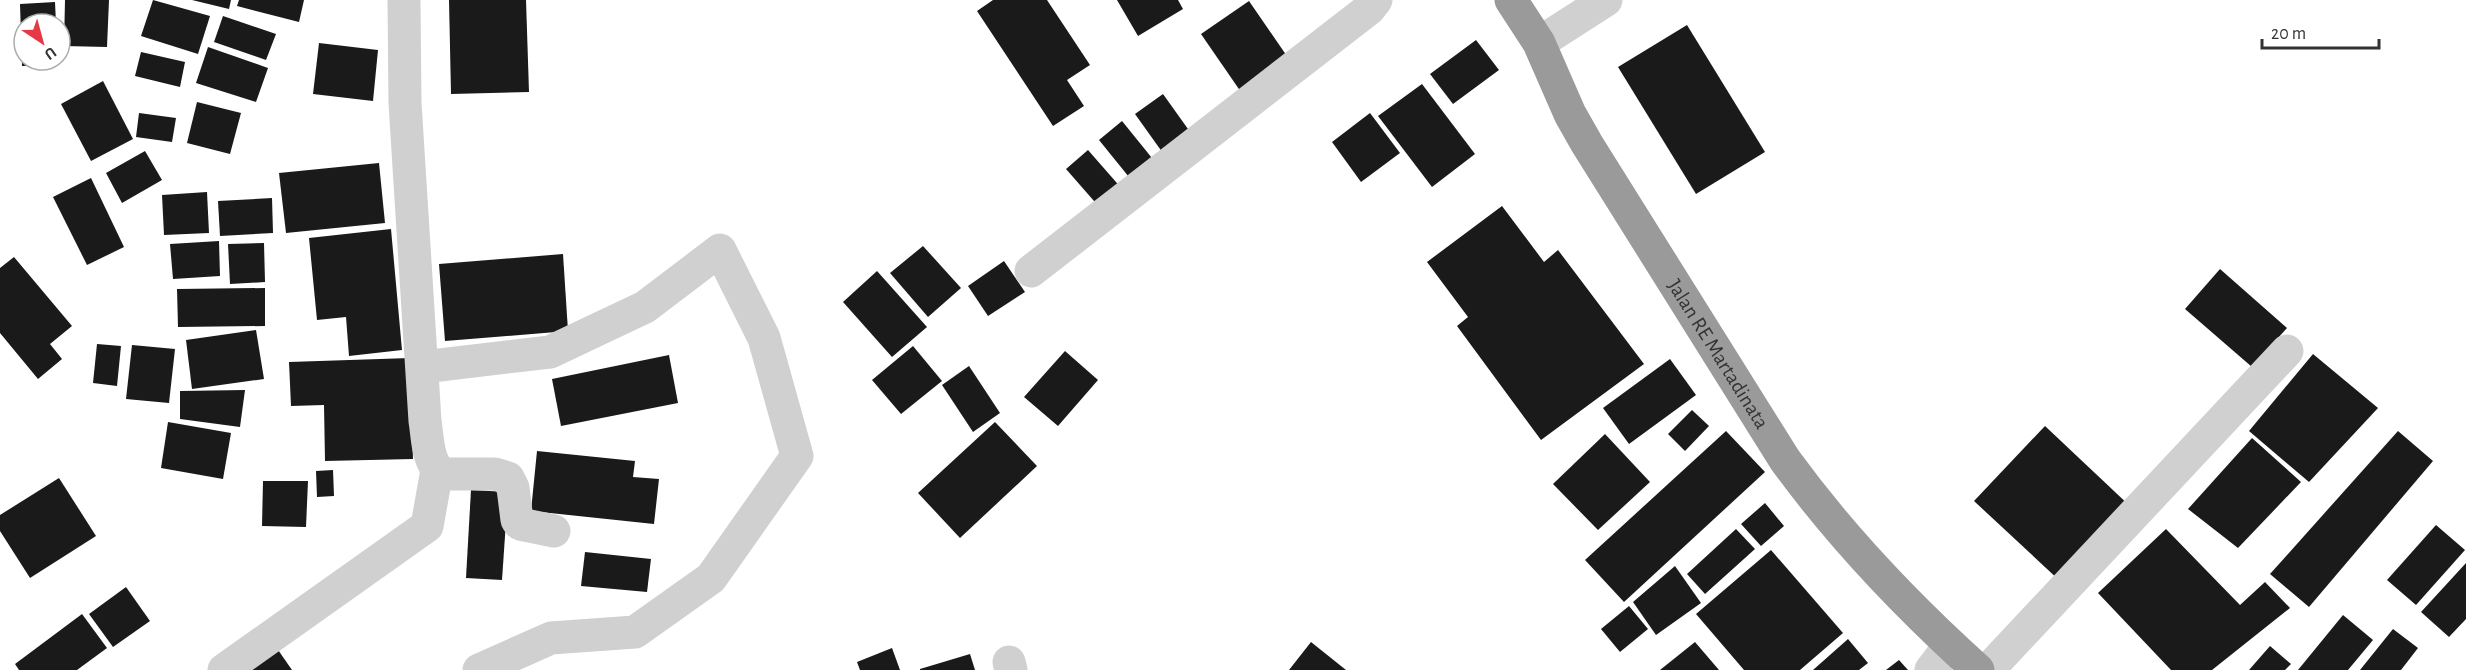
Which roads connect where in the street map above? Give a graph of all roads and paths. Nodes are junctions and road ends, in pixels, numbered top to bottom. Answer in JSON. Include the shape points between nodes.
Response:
{"nodes":[{"id":1,"x":404,"y":0,"type":"edge"},
{"id":2,"x":1376,"y":0,"type":"edge"},
{"id":3,"x":1511,"y":0,"type":"edge"},
{"id":4,"x":1606,"y":0,"type":"edge"},
{"id":5,"x":1539,"y":43,"type":"junction"},
{"id":6,"x":1031,"y":271,"type":"dead end"},
{"id":7,"x":2287,"y":351,"type":"dead end"},
{"id":8,"x":423,"y":367,"type":"junction"},
{"id":9,"x":437,"y":470,"type":"junction"},
{"id":10,"x":554,"y":531,"type":"dead end"},
{"id":11,"x":1941,"y":657,"type":"edge"},
{"id":12,"x":224,"y":670,"type":"edge"},
{"id":13,"x":479,"y":670,"type":"edge"},
{"id":14,"x":1978,"y":670,"type":"edge"},
{"id":15,"x":1988,"y":670,"type":"edge"}],
"edges":[{"from":1,"to":8,"type":"street","via":[[405,103]]},
{"from":2,"to":6,"type":"street"},
{"from":3,"to":5,"type":"highway","name":"Jalan RE Martadinata"},
{"from":4,"to":5,"type":"street"},
{"from":5,"to":11,"type":"highway","name":"Jalan RE Martadinata","via":[[1587,144],[1785,460]]},
{"from":7,"to":15,"type":"street"},
{"from":8,"to":9,"type":"street","via":[[430,457]]},
{"from":8,"to":13,"type":"street","via":[[550,352],[645,307],[720,250],[764,338],[797,456],[711,578],[635,632],[551,638]]},
{"from":9,"to":10,"type":"street","via":[[442,474],[495,474],[508,478],[520,524]]},
{"from":9,"to":12,"type":"street","via":[[427,526]]},
{"from":11,"to":14,"type":"highway","name":"Jalan RE Martadinata"}]}
